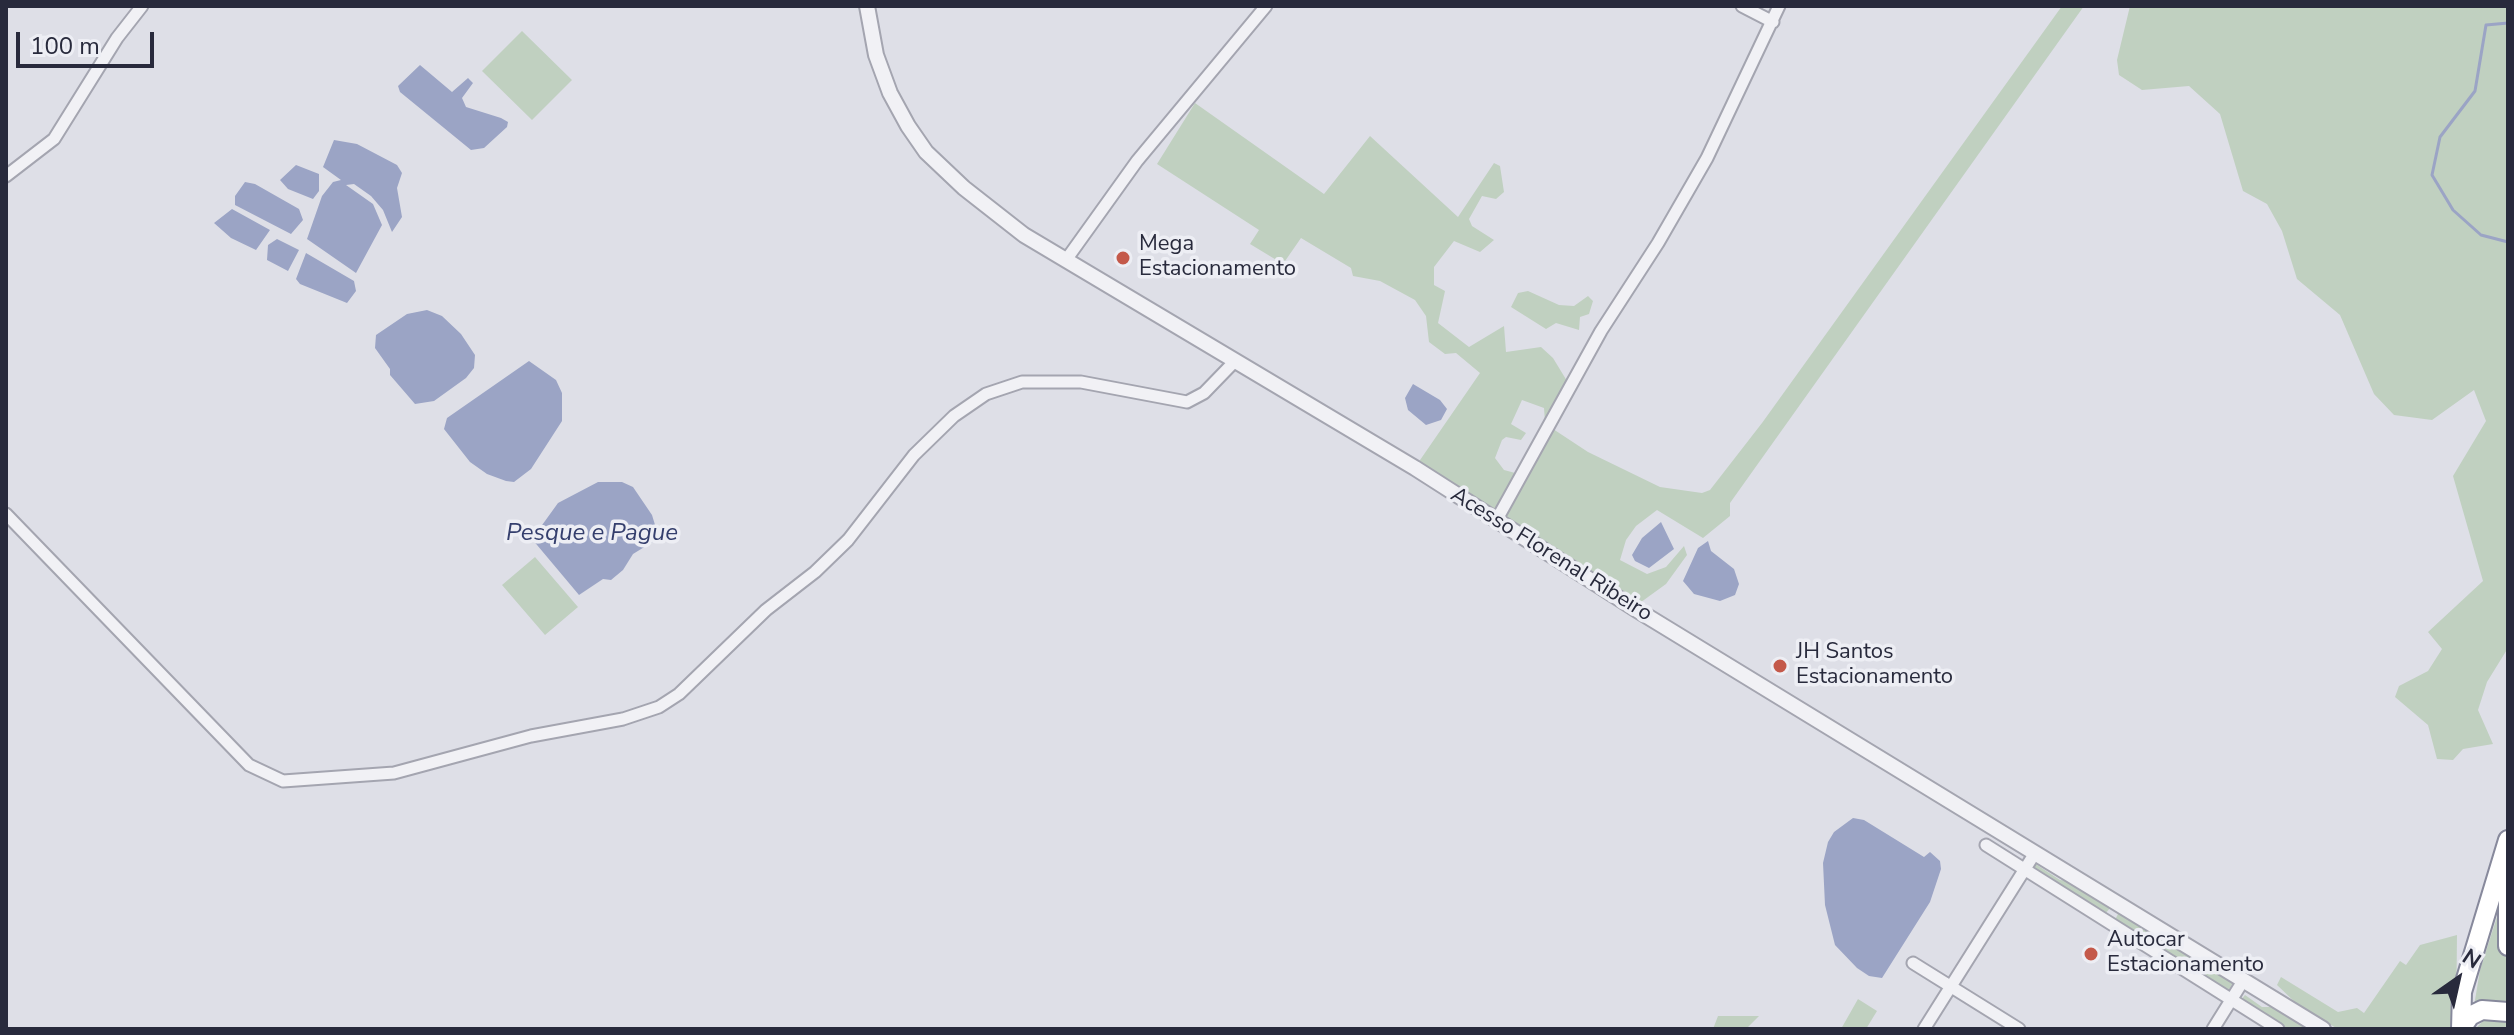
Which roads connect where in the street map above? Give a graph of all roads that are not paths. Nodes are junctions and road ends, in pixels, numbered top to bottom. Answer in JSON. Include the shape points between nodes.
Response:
{"nodes":[{"id":1,"x":142,"y":6,"type":"edge"},
{"id":2,"x":867,"y":6,"type":"edge"},
{"id":3,"x":1742,"y":6,"type":"edge"},
{"id":4,"x":1779,"y":6,"type":"edge"},
{"id":5,"x":1258,"y":9,"type":"edge"},
{"id":6,"x":1773,"y":22,"type":"junction"},
{"id":7,"x":6,"y":176,"type":"edge"},
{"id":8,"x":1066,"y":260,"type":"junction"},
{"id":9,"x":1235,"y":361,"type":"junction"},
{"id":10,"x":6,"y":514,"type":"edge"},
{"id":11,"x":1496,"y":521,"type":"junction"},
{"id":12,"x":2508,"y":840,"type":"edge"},
{"id":13,"x":1986,"y":845,"type":"dead end"},
{"id":14,"x":2035,"y":853,"type":"junction"},
{"id":15,"x":2024,"y":869,"type":"junction"},
{"id":16,"x":2508,"y":880,"type":"edge"},
{"id":17,"x":2508,"y":946,"type":"edge"},
{"id":18,"x":1913,"y":963,"type":"dead end"},
{"id":19,"x":2243,"y":981,"type":"junction"},
{"id":20,"x":1951,"y":986,"type":"junction"},
{"id":21,"x":2231,"y":1001,"type":"junction"},
{"id":22,"x":2508,"y":1012,"type":"edge"},
{"id":23,"x":1924,"y":1029,"type":"edge"},
{"id":24,"x":2019,"y":1029,"type":"edge"},
{"id":25,"x":2213,"y":1029,"type":"edge"},
{"id":26,"x":2278,"y":1029,"type":"edge"},
{"id":27,"x":2323,"y":1029,"type":"edge"},
{"id":28,"x":2461,"y":1029,"type":"edge"}],
"edges":[{"from":1,"to":7,"type":"street","via":[[54,139]]},
{"from":2,"to":8,"type":"street","name":"Acesso Florenal Ribeiro","via":[[890,93],[926,152],[1024,235]]},
{"from":3,"to":6,"type":"street"},
{"from":4,"to":6,"type":"street"},
{"from":5,"to":8,"type":"street"},
{"from":6,"to":11,"type":"street","via":[[1707,158],[1601,331]]},
{"from":8,"to":9,"type":"street","name":"Acesso Florenal Ribeiro"},
{"from":9,"to":10,"type":"street","via":[[1204,393],[1187,402],[1081,382],[1022,382],[986,394],[914,455],[848,540],[815,572],[659,707],[394,773],[283,781],[249,765]]},
{"from":9,"to":11,"type":"street","name":"Acesso Florenal Ribeiro"},
{"from":11,"to":14,"type":"street","name":"Acesso Florenal Ribeiro"},
{"from":12,"to":28,"type":"highway","via":[[2462,992]]},
{"from":13,"to":15,"type":"street"},
{"from":14,"to":15,"type":"street"},
{"from":14,"to":19,"type":"street","name":"Acesso Florenal Ribeiro"},
{"from":15,"to":20,"type":"street"},
{"from":15,"to":21,"type":"street"},
{"from":16,"to":17,"type":"highway"},
{"from":18,"to":20,"type":"street"},
{"from":19,"to":21,"type":"street"},
{"from":19,"to":27,"type":"street","name":"Acesso Florenal Ribeiro"},
{"from":20,"to":23,"type":"street"},
{"from":20,"to":24,"type":"street"},
{"from":21,"to":25,"type":"street"},
{"from":21,"to":26,"type":"street"},
{"from":22,"to":28,"type":"highway","via":[[2482,1010]]}]}
